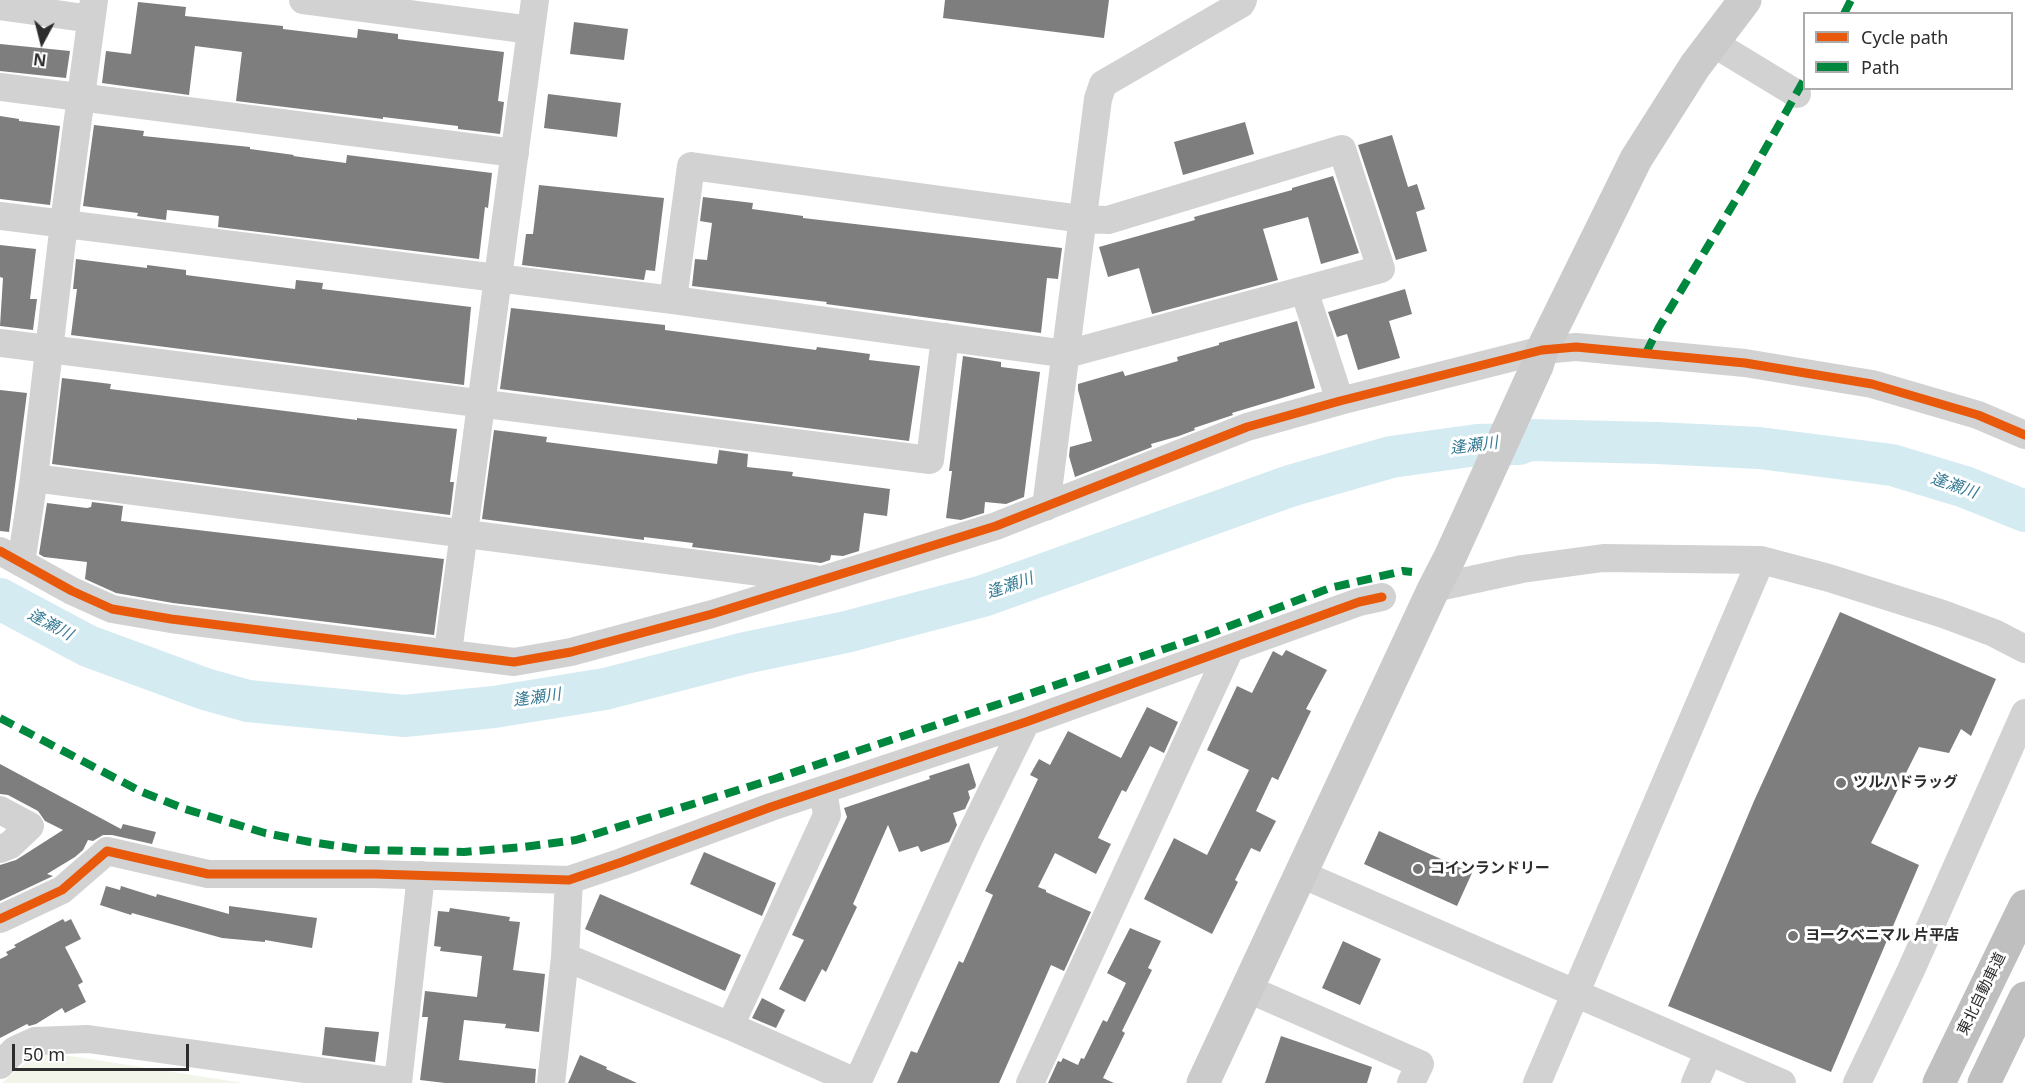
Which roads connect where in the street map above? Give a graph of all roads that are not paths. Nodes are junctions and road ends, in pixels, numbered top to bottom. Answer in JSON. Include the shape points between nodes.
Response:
{"nodes":[{"id":1,"x":303,"y":0,"type":"edge"},
{"id":2,"x":535,"y":0,"type":"edge"},
{"id":3,"x":1243,"y":0,"type":"edge"},
{"id":4,"x":1745,"y":0,"type":"edge"},
{"id":5,"x":0,"y":6,"type":"edge"},
{"id":6,"x":92,"y":10,"type":"edge"},
{"id":7,"x":531,"y":30,"type":"junction"},
{"id":8,"x":1713,"y":43,"type":"junction"},
{"id":9,"x":0,"y":87,"type":"edge"},
{"id":10,"x":1797,"y":93,"type":"dead end"},
{"id":11,"x":81,"y":98,"type":"junction"},
{"id":12,"x":515,"y":153,"type":"junction"},
{"id":13,"x":0,"y":216,"type":"edge"},
{"id":14,"x":1082,"y":219,"type":"junction"},
{"id":15,"x":64,"y":224,"type":"junction"},
{"id":16,"x":498,"y":278,"type":"junction"},
{"id":17,"x":1304,"y":290,"type":"junction"},
{"id":18,"x":673,"y":300,"type":"junction"},
{"id":19,"x":945,"y":337,"type":"junction"},
{"id":20,"x":0,"y":343,"type":"edge"},
{"id":21,"x":49,"y":350,"type":"junction"},
{"id":22,"x":1067,"y":354,"type":"junction"},
{"id":23,"x":1539,"y":358,"type":"junction"},
{"id":24,"x":1340,"y":401,"type":"junction"},
{"id":25,"x":482,"y":405,"type":"junction"},
{"id":26,"x":2025,"y":435,"type":"edge"},
{"id":27,"x":34,"y":478,"type":"junction"},
{"id":28,"x":1046,"y":507,"type":"junction"},
{"id":29,"x":465,"y":532,"type":"junction"},
{"id":30,"x":11,"y":557,"type":"edge"},
{"id":31,"x":1761,"y":560,"type":"junction"},
{"id":32,"x":825,"y":580,"type":"junction"},
{"id":33,"x":1434,"y":588,"type":"junction"},
{"id":34,"x":1382,"y":597,"type":"dead end"},
{"id":35,"x":1230,"y":649,"type":"junction"},
{"id":36,"x":2025,"y":649,"type":"edge"},
{"id":37,"x":448,"y":652,"type":"junction"},
{"id":38,"x":2025,"y":713,"type":"edge"},
{"id":39,"x":1026,"y":722,"type":"junction"},
{"id":40,"x":823,"y":790,"type":"junction"},
{"id":41,"x":0,"y":810,"type":"edge"},
{"id":42,"x":0,"y":849,"type":"edge"},
{"id":43,"x":1301,"y":874,"type":"junction"},
{"id":44,"x":422,"y":875,"type":"junction"},
{"id":45,"x":569,"y":880,"type":"junction"},
{"id":46,"x":2025,"y":906,"type":"edge"},
{"id":47,"x":0,"y":920,"type":"edge"},
{"id":48,"x":565,"y":957,"type":"junction"},
{"id":49,"x":1248,"y":989,"type":"junction"},
{"id":50,"x":1575,"y":994,"type":"junction"},
{"id":51,"x":2025,"y":998,"type":"edge"},
{"id":52,"x":730,"y":1026,"type":"junction"},
{"id":53,"x":1709,"y":1051,"type":"junction"},
{"id":54,"x":0,"y":1065,"type":"edge"},
{"id":55,"x":398,"y":1083,"type":"edge"},
{"id":56,"x":551,"y":1083,"type":"edge"},
{"id":57,"x":858,"y":1083,"type":"edge"},
{"id":58,"x":1030,"y":1083,"type":"edge"},
{"id":59,"x":1203,"y":1083,"type":"edge"},
{"id":60,"x":1411,"y":1083,"type":"edge"},
{"id":61,"x":1537,"y":1083,"type":"edge"},
{"id":62,"x":1695,"y":1083,"type":"edge"},
{"id":63,"x":1782,"y":1083,"type":"edge"},
{"id":64,"x":1857,"y":1083,"type":"edge"},
{"id":65,"x":1939,"y":1083,"type":"edge"},
{"id":66,"x":1984,"y":1083,"type":"edge"}],
"edges":[{"from":1,"to":7,"type":"street"},
{"from":2,"to":7,"type":"street"},
{"from":3,"to":14,"type":"street","via":[[1103,84]]},
{"from":4,"to":8,"type":"street"},
{"from":5,"to":6,"type":"street"},
{"from":6,"to":11,"type":"street"},
{"from":7,"to":12,"type":"street"},
{"from":8,"to":10,"type":"street"},
{"from":8,"to":23,"type":"street","via":[[1636,159]]},
{"from":9,"to":11,"type":"street"},
{"from":11,"to":12,"type":"street"},
{"from":11,"to":15,"type":"street"},
{"from":12,"to":16,"type":"street"},
{"from":13,"to":15,"type":"street"},
{"from":14,"to":17,"type":"street","via":[[1108,220],[1342,148],[1381,269]]},
{"from":14,"to":18,"type":"street","via":[[690,166]]},
{"from":14,"to":22,"type":"street"},
{"from":15,"to":16,"type":"street"},
{"from":15,"to":21,"type":"street"},
{"from":16,"to":18,"type":"street"},
{"from":16,"to":25,"type":"street"},
{"from":17,"to":22,"type":"street"},
{"from":17,"to":24,"type":"street"},
{"from":18,"to":19,"type":"street"},
{"from":19,"to":22,"type":"street"},
{"from":19,"to":25,"type":"street","via":[[930,460]]},
{"from":20,"to":21,"type":"street"},
{"from":21,"to":25,"type":"street"},
{"from":21,"to":27,"type":"street"},
{"from":22,"to":28,"type":"street"},
{"from":23,"to":24,"type":"street"},
{"from":23,"to":26,"type":"street","via":[[1576,347],[1745,363],[1872,384],[1978,416]]},
{"from":23,"to":33,"type":"street"},
{"from":24,"to":28,"type":"street","via":[[1247,427]]},
{"from":25,"to":29,"type":"street"},
{"from":27,"to":29,"type":"street"},
{"from":27,"to":30,"type":"street"},
{"from":28,"to":32,"type":"street"},
{"from":29,"to":32,"type":"street"},
{"from":29,"to":37,"type":"street"},
{"from":30,"to":37,"type":"street","via":[[112,609]]},
{"from":31,"to":33,"type":"street","via":[[1603,558],[1522,569]]},
{"from":31,"to":36,"type":"street","via":[[1943,614]]},
{"from":31,"to":50,"type":"street"},
{"from":32,"to":37,"type":"street","via":[[571,652],[514,662]]},
{"from":33,"to":43,"type":"street"},
{"from":34,"to":35,"type":"street"},
{"from":35,"to":39,"type":"street"},
{"from":35,"to":58,"type":"street"},
{"from":38,"to":64,"type":"street"},
{"from":39,"to":40,"type":"street"},
{"from":39,"to":57,"type":"street"},
{"from":40,"to":45,"type":"street"},
{"from":40,"to":52,"type":"street","via":[[827,814]]},
{"from":41,"to":42,"type":"street","via":[[30,826]]},
{"from":43,"to":49,"type":"street"},
{"from":43,"to":50,"type":"street"},
{"from":44,"to":45,"type":"street"},
{"from":44,"to":47,"type":"street","via":[[208,873],[107,851],[62,890]]},
{"from":44,"to":55,"type":"street"},
{"from":45,"to":48,"type":"street"},
{"from":46,"to":65,"type":"highway","name":"東北自動車道"},
{"from":48,"to":52,"type":"street"},
{"from":48,"to":56,"type":"street"},
{"from":49,"to":59,"type":"street"},
{"from":49,"to":60,"type":"street","via":[[1420,1064]]},
{"from":50,"to":53,"type":"street"},
{"from":50,"to":61,"type":"street"},
{"from":51,"to":66,"type":"highway"},
{"from":52,"to":57,"type":"street"},
{"from":53,"to":62,"type":"street"},
{"from":53,"to":63,"type":"street"},
{"from":54,"to":55,"type":"street","via":[[15,1050],[35,1041],[88,1039]]}]}
